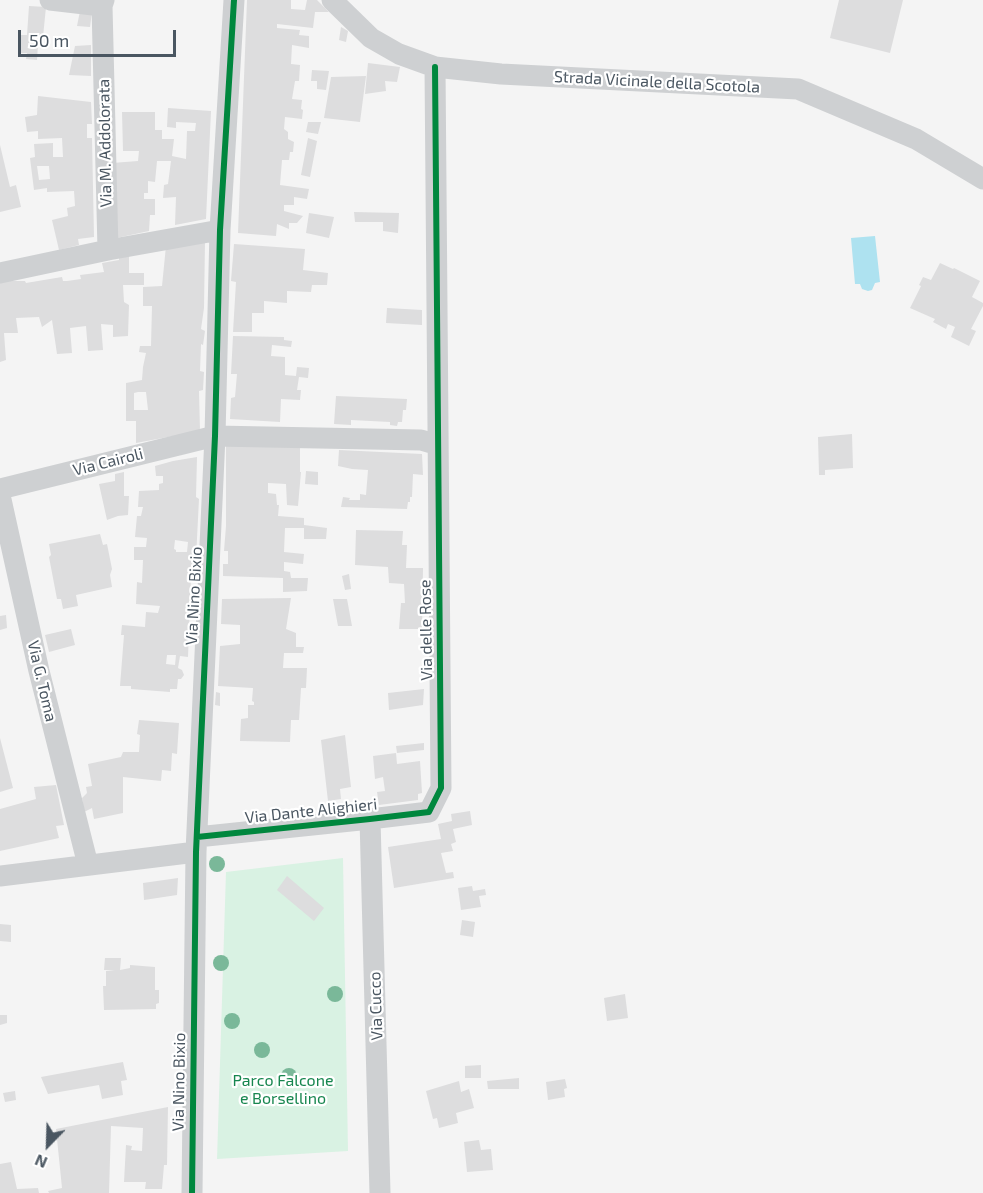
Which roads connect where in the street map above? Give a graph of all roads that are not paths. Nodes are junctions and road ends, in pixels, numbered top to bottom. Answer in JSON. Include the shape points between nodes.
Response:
{"nodes":[{"id":1,"x":50,"y":0,"type":"edge"},
{"id":2,"x":234,"y":0,"type":"edge"},
{"id":3,"x":332,"y":0,"type":"edge"},
{"id":4,"x":103,"y":3,"type":"edge"},
{"id":5,"x":435,"y":67,"type":"junction"},
{"id":6,"x":983,"y":179,"type":"edge"},
{"id":7,"x":220,"y":230,"type":"junction"},
{"id":8,"x":108,"y":250,"type":"junction"},
{"id":9,"x":0,"y":273,"type":"edge"},
{"id":10,"x":215,"y":436,"type":"junction"},
{"id":11,"x":438,"y":445,"type":"junction"},
{"id":12,"x":0,"y":489,"type":"edge"},
{"id":13,"x":0,"y":495,"type":"edge"},
{"id":14,"x":429,"y":812,"type":"joint"},
{"id":15,"x":370,"y":819,"type":"junction"},
{"id":16,"x":196,"y":844,"type":"junction"},
{"id":17,"x":88,"y":865,"type":"junction"},
{"id":18,"x":0,"y":876,"type":"edge"},
{"id":19,"x":192,"y":1193,"type":"edge"},
{"id":20,"x":380,"y":1193,"type":"edge"}],
"edges":[{"from":1,"to":4,"type":"street"},
{"from":2,"to":7,"type":"street","name":"Via Nino Bixio"},
{"from":3,"to":5,"type":"street","name":"Strada Vicinale della Scotola","via":[[371,38],[399,54]]},
{"from":4,"to":8,"type":"street","name":"Via M. Addolorata"},
{"from":5,"to":6,"type":"street","name":"Strada Vicinale della Scotola","via":[[798,89],[916,139]]},
{"from":5,"to":11,"type":"street","name":"Via delle Rose"},
{"from":7,"to":8,"type":"street"},
{"from":7,"to":10,"type":"street","name":"Via Nino Bixio"},
{"from":8,"to":9,"type":"street"},
{"from":10,"to":11,"type":"street","name":"Via Cairoli","via":[[421,440]]},
{"from":10,"to":12,"type":"street","name":"Via Cairoli"},
{"from":10,"to":16,"type":"street","name":"Via Nino Bixio"},
{"from":11,"to":14,"type":"street","name":"Via delle Rose","via":[[441,788]]},
{"from":13,"to":17,"type":"street","name":"Via G. Toma"},
{"from":14,"to":15,"type":"street","name":"Via Dante Alighieri"},
{"from":15,"to":16,"type":"street","name":"Via Dante Alighieri"},
{"from":15,"to":20,"type":"street","name":"Via Cucco"},
{"from":16,"to":17,"type":"street","name":"Via Dante Alighieri"},
{"from":16,"to":19,"type":"street","name":"Via Nino Bixio"},
{"from":17,"to":18,"type":"street","name":"Via Dante Alighieri"}]}
